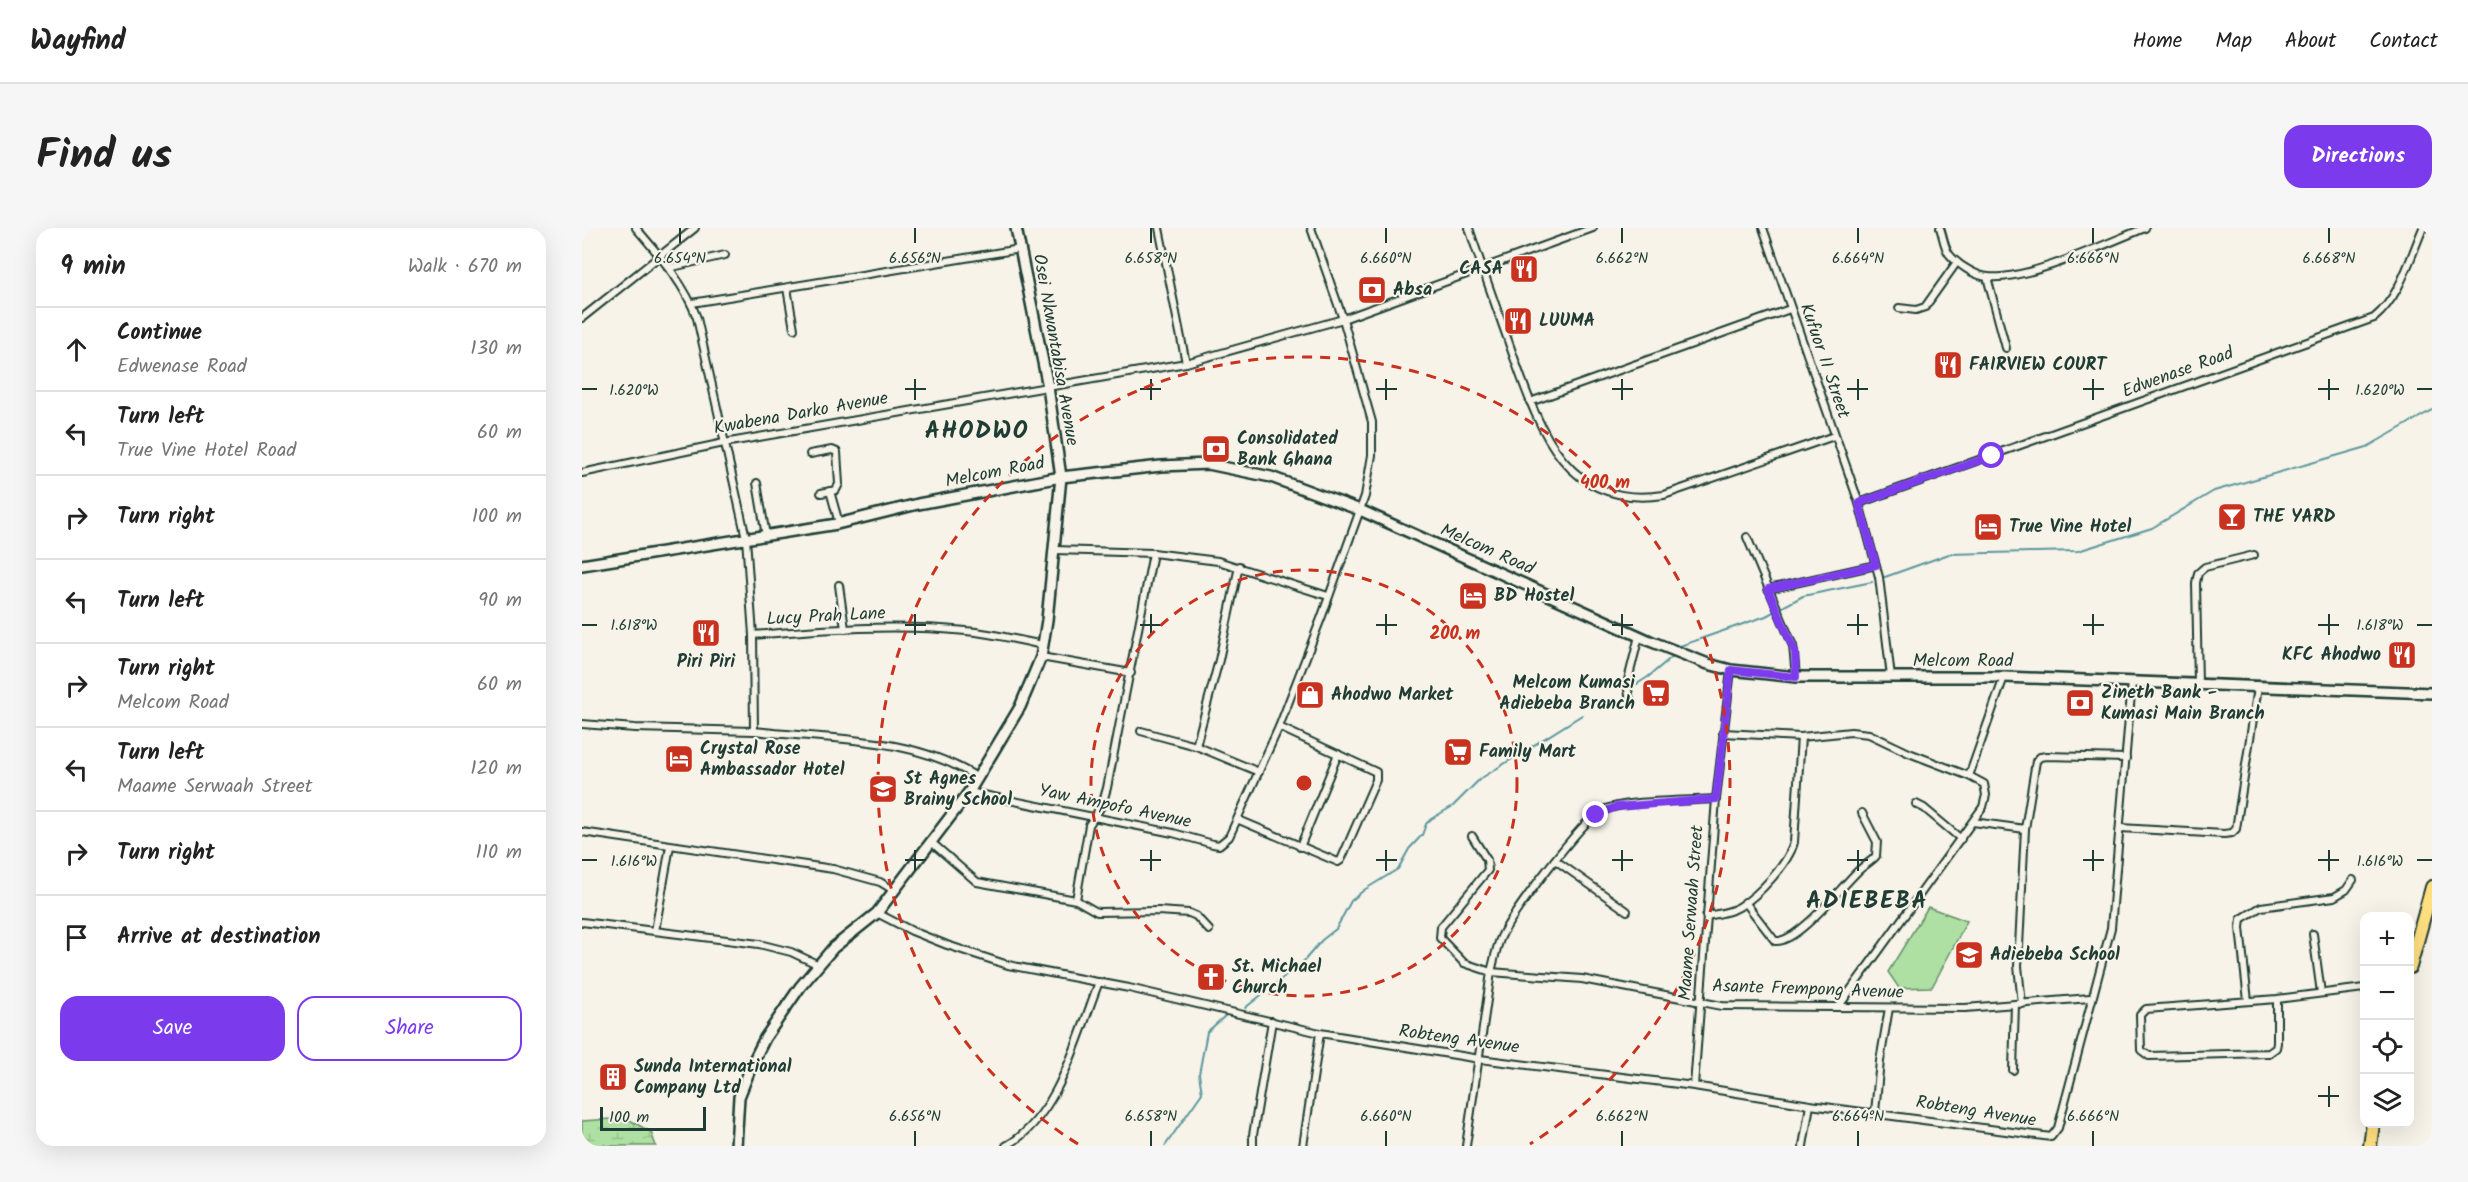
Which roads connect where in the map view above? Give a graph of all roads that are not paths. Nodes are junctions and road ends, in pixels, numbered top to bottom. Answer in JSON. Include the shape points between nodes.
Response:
{"nodes":[{"id":1,"x":636,"y":228,"type":"edge"},
{"id":2,"x":696,"y":228,"type":"edge"},
{"id":3,"x":1016,"y":228,"type":"edge"},
{"id":4,"x":1159,"y":228,"type":"edge"},
{"id":5,"x":1311,"y":228,"type":"edge"},
{"id":6,"x":1469,"y":228,"type":"edge"},
{"id":7,"x":1593,"y":228,"type":"edge"},
{"id":8,"x":1763,"y":228,"type":"edge"},
{"id":9,"x":1940,"y":228,"type":"edge"},
{"id":10,"x":2145,"y":228,"type":"edge"},
{"id":11,"x":2423,"y":228,"type":"edge"},
{"id":12,"x":1020,"y":249,"type":"junction"},
{"id":13,"x":725,"y":255,"type":"dead end"},
{"id":14,"x":661,"y":257,"type":"junction"},
{"id":15,"x":1957,"y":262,"type":"junction"},
{"id":16,"x":668,"y":268,"type":"junction"},
{"id":17,"x":1482,"y":268,"type":"junction"},
{"id":18,"x":1987,"y":277,"type":"junction"},
{"id":19,"x":787,"y":288,"type":"junction"},
{"id":20,"x":692,"y":303,"type":"junction"},
{"id":21,"x":1899,"y":308,"type":"dead end"},
{"id":22,"x":1790,"y":309,"type":"junction"},
{"id":23,"x":582,"y":318,"type":"edge"},
{"id":24,"x":1343,"y":319,"type":"junction"},
{"id":25,"x":794,"y":329,"type":"dead end"},
{"id":26,"x":2007,"y":348,"type":"dead end"},
{"id":27,"x":1186,"y":363,"type":"junction"},
{"id":28,"x":1048,"y":387,"type":"junction"},
{"id":29,"x":1530,"y":402,"type":"junction"},
{"id":30,"x":1834,"y":436,"type":"junction"},
{"id":31,"x":724,"y":442,"type":"junction"},
{"id":32,"x":810,"y":454,"type":"dead end"},
{"id":33,"x":582,"y":473,"type":"edge"},
{"id":34,"x":1061,"y":477,"type":"junction"},
{"id":35,"x":757,"y":483,"type":"dead end"},
{"id":36,"x":830,"y":491,"type":"junction"},
{"id":37,"x":821,"y":493,"type":"dead end"},
{"id":38,"x":1859,"y":503,"type":"junction"},
{"id":39,"x":1360,"y":510,"type":"junction"},
{"id":40,"x":839,"y":523,"type":"junction"},
{"id":41,"x":766,"y":536,"type":"junction"},
{"id":42,"x":1747,"y":537,"type":"dead end"},
{"id":43,"x":746,"y":538,"type":"junction"},
{"id":44,"x":1054,"y":550,"type":"junction"},
{"id":45,"x":1153,"y":553,"type":"junction"},
{"id":46,"x":2254,"y":555,"type":"dead end"},
{"id":47,"x":582,"y":565,"type":"edge"},
{"id":48,"x":1876,"y":565,"type":"junction"},
{"id":49,"x":1239,"y":566,"type":"junction"},
{"id":50,"x":839,"y":585,"type":"dead end"},
{"id":51,"x":1768,"y":589,"type":"junction"},
{"id":52,"x":1329,"y":596,"type":"junction"},
{"id":53,"x":845,"y":629,"type":"junction"},
{"id":54,"x":753,"y":635,"type":"junction"},
{"id":55,"x":1639,"y":636,"type":"junction"},
{"id":56,"x":1043,"y":645,"type":"junction"},
{"id":57,"x":1041,"y":657,"type":"junction"},
{"id":58,"x":1731,"y":670,"type":"junction"},
{"id":59,"x":1131,"y":673,"type":"junction"},
{"id":60,"x":1796,"y":677,"type":"junction"},
{"id":61,"x":1891,"y":677,"type":"junction"},
{"id":62,"x":2004,"y":677,"type":"junction"},
{"id":63,"x":2132,"y":682,"type":"junction"},
{"id":64,"x":2198,"y":684,"type":"junction"},
{"id":65,"x":2432,"y":686,"type":"edge"},
{"id":66,"x":2258,"y":687,"type":"junction"},
{"id":67,"x":2421,"y":692,"type":"junction"},
{"id":68,"x":2432,"y":693,"type":"edge"},
{"id":69,"x":1630,"y":700,"type":"dead end"},
{"id":70,"x":582,"y":724,"type":"edge"},
{"id":71,"x":1279,"y":727,"type":"junction"},
{"id":72,"x":754,"y":731,"type":"junction"},
{"id":73,"x":1141,"y":731,"type":"dead end"},
{"id":74,"x":1723,"y":733,"type":"junction"},
{"id":75,"x":1801,"y":736,"type":"junction"},
{"id":76,"x":1196,"y":746,"type":"junction"},
{"id":77,"x":1338,"y":753,"type":"junction"},
{"id":78,"x":2126,"y":758,"type":"junction"},
{"id":79,"x":1259,"y":772,"type":"junction"},
{"id":80,"x":1969,"y":776,"type":"junction"},
{"id":81,"x":978,"y":778,"type":"junction"},
{"id":82,"x":969,"y":792,"type":"junction"},
{"id":83,"x":1716,"y":799,"type":"junction"},
{"id":84,"x":1916,"y":804,"type":"dead end"},
{"id":85,"x":1862,"y":813,"type":"dead end"},
{"id":86,"x":1093,"y":817,"type":"junction"},
{"id":87,"x":1239,"y":820,"type":"junction"},
{"id":88,"x":1973,"y":822,"type":"junction"},
{"id":89,"x":2120,"y":828,"type":"junction"},
{"id":90,"x":2025,"y":829,"type":"junction"},
{"id":91,"x":582,"y":832,"type":"edge"},
{"id":92,"x":1472,"y":836,"type":"dead end"},
{"id":93,"x":1961,"y":839,"type":"junction"},
{"id":94,"x":931,"y":842,"type":"junction"},
{"id":95,"x":670,"y":846,"type":"junction"},
{"id":96,"x":1300,"y":847,"type":"junction"},
{"id":97,"x":1555,"y":861,"type":"junction"},
{"id":98,"x":2352,"y":880,"type":"dead end"},
{"id":99,"x":2432,"y":886,"type":"edge"},
{"id":100,"x":895,"y":891,"type":"junction"},
{"id":101,"x":1076,"y":900,"type":"junction"},
{"id":102,"x":1745,"y":902,"type":"junction"},
{"id":103,"x":1627,"y":911,"type":"dead end"},
{"id":104,"x":877,"y":913,"type":"junction"},
{"id":105,"x":1706,"y":916,"type":"junction"},
{"id":106,"x":582,"y":922,"type":"edge"},
{"id":107,"x":1209,"y":930,"type":"dead end"},
{"id":108,"x":655,"y":931,"type":"junction"},
{"id":109,"x":2313,"y":934,"type":"dead end"},
{"id":110,"x":819,"y":965,"type":"junction"},
{"id":111,"x":2409,"y":966,"type":"edge"},
{"id":112,"x":1491,"y":972,"type":"junction"},
{"id":113,"x":1099,"y":982,"type":"junction"},
{"id":114,"x":2360,"y":988,"type":"edge"},
{"id":115,"x":2321,"y":993,"type":"junction"},
{"id":116,"x":2091,"y":998,"type":"junction"},
{"id":117,"x":2277,"y":999,"type":"junction"},
{"id":118,"x":2248,"y":1001,"type":"junction"},
{"id":119,"x":1701,"y":1002,"type":"junction"},
{"id":120,"x":2014,"y":1004,"type":"junction"},
{"id":121,"x":2022,"y":1004,"type":"junction"},
{"id":122,"x":1839,"y":1006,"type":"junction"},
{"id":123,"x":1889,"y":1008,"type":"junction"},
{"id":124,"x":1272,"y":1021,"type":"junction"},
{"id":125,"x":1320,"y":1033,"type":"junction"},
{"id":126,"x":1480,"y":1059,"type":"junction"},
{"id":127,"x":2013,"y":1070,"type":"dead end"},
{"id":128,"x":1694,"y":1086,"type":"junction"},
{"id":129,"x":1810,"y":1105,"type":"junction"},
{"id":130,"x":1875,"y":1112,"type":"junction"},
{"id":131,"x":2372,"y":1128,"type":"edge"},
{"id":132,"x":736,"y":1146,"type":"edge"},
{"id":133,"x":1006,"y":1146,"type":"edge"},
{"id":134,"x":1253,"y":1146,"type":"edge"},
{"id":135,"x":1303,"y":1146,"type":"edge"},
{"id":136,"x":1467,"y":1146,"type":"edge"},
{"id":137,"x":1803,"y":1146,"type":"edge"},
{"id":138,"x":2370,"y":1146,"type":"edge"}],
"edges":[{"from":1,"to":14,"type":"street"},
{"from":2,"to":14,"type":"street"},
{"from":3,"to":12,"type":"main road","name":"Osei Nkwantabisa Avenue"},
{"from":4,"to":27,"type":"street"},
{"from":5,"to":24,"type":"street"},
{"from":6,"to":17,"type":"street"},
{"from":7,"to":17,"type":"street","name":"Kwabena Darko Avenue"},
{"from":8,"to":22,"type":"street","name":"Kufuor II Street"},
{"from":9,"to":15,"type":"street","via":[[1948,252]]},
{"from":10,"to":18,"type":"street","via":[[2031,271]]},
{"from":11,"to":38,"type":"street","name":"Edwenase Road","via":[[2392,299],[2374,318]]},
{"from":12,"to":19,"type":"street"},
{"from":12,"to":28,"type":"main road","name":"Osei Nkwantabisa Avenue"},
{"from":13,"to":16,"type":"street"},
{"from":14,"to":16,"type":"street"},
{"from":14,"to":23,"type":"street"},
{"from":15,"to":18,"type":"street"},
{"from":15,"to":21,"type":"street","via":[[1925,308]]},
{"from":16,"to":20,"type":"street"},
{"from":17,"to":24,"type":"street","name":"Kwabena Darko Avenue"},
{"from":17,"to":29,"type":"street"},
{"from":18,"to":26,"type":"street"},
{"from":19,"to":20,"type":"street"},
{"from":19,"to":25,"type":"street"},
{"from":20,"to":31,"type":"street"},
{"from":22,"to":29,"type":"street"},
{"from":22,"to":30,"type":"street","name":"Kufuor II Street"},
{"from":24,"to":27,"type":"street","name":"Kwabena Darko Avenue"},
{"from":24,"to":39,"type":"street","via":[[1372,422],[1369,476]]},
{"from":27,"to":28,"type":"street","name":"Kwabena Darko Avenue"},
{"from":28,"to":31,"type":"street","name":"Kwabena Darko Avenue"},
{"from":28,"to":34,"type":"main road","name":"Osei Nkwantabisa Avenue"},
{"from":29,"to":30,"type":"street","via":[[1549,444],[1568,468],[1596,487],[1634,497],[1664,495]]},
{"from":30,"to":38,"type":"street","name":"Kufuor II Street"},
{"from":31,"to":33,"type":"street","name":"Kwabena Darko Avenue"},
{"from":31,"to":43,"type":"street"},
{"from":32,"to":36,"type":"street","via":[[837,452],[839,484]]},
{"from":34,"to":39,"type":"main road","name":"Melcom Road","via":[[1208,464],[1271,477]]},
{"from":34,"to":40,"type":"main road","name":"Melcom Road"},
{"from":34,"to":44,"type":"main road","name":"Osei Nkwantabisa Avenue"},
{"from":35,"to":41,"type":"street"},
{"from":36,"to":37,"type":"street"},
{"from":36,"to":40,"type":"street"},
{"from":38,"to":48,"type":"street","name":"Kufuor II Street"},
{"from":39,"to":52,"type":"street"},
{"from":39,"to":55,"type":"main road","name":"Melcom Road"},
{"from":40,"to":41,"type":"main road","name":"Melcom Road"},
{"from":41,"to":43,"type":"main road","name":"Melcom Road"},
{"from":42,"to":51,"type":"street"},
{"from":43,"to":47,"type":"main road","name":"Melcom Road"},
{"from":43,"to":54,"type":"street"},
{"from":44,"to":45,"type":"street"},
{"from":44,"to":56,"type":"main road","name":"Osei Nkwantabisa Avenue"},
{"from":45,"to":49,"type":"street"},
{"from":45,"to":59,"type":"street"},
{"from":46,"to":64,"type":"street","via":[[2205,567],[2198,573]]},
{"from":48,"to":51,"type":"street"},
{"from":48,"to":61,"type":"street","name":"Kufuor II Street"},
{"from":49,"to":52,"type":"street"},
{"from":49,"to":76,"type":"street"},
{"from":50,"to":53,"type":"street"},
{"from":51,"to":60,"type":"street","via":[[1795,652]]},
{"from":52,"to":71,"type":"street"},
{"from":53,"to":54,"type":"street","name":"Lucy Prah Lane"},
{"from":53,"to":56,"type":"street","name":"Lucy Prah Lane","via":[[967,631]]},
{"from":54,"to":72,"type":"street"},
{"from":55,"to":58,"type":"main road","name":"Melcom Road"},
{"from":55,"to":69,"type":"street","via":[[1627,684]]},
{"from":56,"to":57,"type":"main road","name":"Osei Nkwantabisa Avenue"},
{"from":57,"to":59,"type":"street"},
{"from":57,"to":81,"type":"main road","name":"Osei Nkwantabisa Avenue","via":[[1020,707]]},
{"from":58,"to":60,"type":"main road","name":"Melcom Road"},
{"from":58,"to":74,"type":"street","name":"Maame Serwaah Street"},
{"from":59,"to":86,"type":"street","via":[[1107,788]]},
{"from":60,"to":61,"type":"main road","name":"Melcom Road"},
{"from":61,"to":62,"type":"main road","name":"Melcom Road"},
{"from":62,"to":63,"type":"main road","name":"Melcom Road"},
{"from":62,"to":80,"type":"street"},
{"from":63,"to":64,"type":"main road","name":"Melcom Road"},
{"from":63,"to":78,"type":"street"},
{"from":64,"to":66,"type":"main road","name":"Melcom Road"},
{"from":65,"to":67,"type":"main road"},
{"from":66,"to":67,"type":"main road","name":"Melcom Road"},
{"from":66,"to":89,"type":"street","via":[[2236,829],[2224,834]]},
{"from":67,"to":68,"type":"main road","name":"Melcom Road"},
{"from":70,"to":72,"type":"street"},
{"from":71,"to":77,"type":"street"},
{"from":71,"to":79,"type":"street"},
{"from":72,"to":81,"type":"street","via":[[905,746]]},
{"from":73,"to":76,"type":"street"},
{"from":74,"to":75,"type":"street"},
{"from":74,"to":83,"type":"street","name":"Maame Serwaah Street"},
{"from":75,"to":80,"type":"street","via":[[1869,734]]},
{"from":75,"to":102,"type":"street","via":[[1793,847],[1772,877]]},
{"from":76,"to":79,"type":"street"},
{"from":77,"to":96,"type":"street"},
{"from":77,"to":96,"type":"street","via":[[1374,770],[1376,780],[1341,860]]},
{"from":78,"to":89,"type":"street"},
{"from":78,"to":90,"type":"street","via":[[2040,757],[2034,768]]},
{"from":79,"to":87,"type":"street"},
{"from":80,"to":88,"type":"street","via":[[1981,780],[1986,789],[1986,801]]},
{"from":81,"to":82,"type":"main road","name":"Osei Nkwantabisa Avenue"},
{"from":82,"to":86,"type":"street","name":"Yaw Ampofo Avenue"},
{"from":82,"to":94,"type":"main road","name":"Osei Nkwantabisa Avenue"},
{"from":83,"to":97,"type":"street","via":[[1616,807],[1601,812]]},
{"from":83,"to":105,"type":"street","name":"Maame Serwaah Street"},
{"from":84,"to":93,"type":"street"},
{"from":85,"to":102,"type":"street","via":[[1877,842],[1876,856],[1798,931],[1775,941]]},
{"from":86,"to":87,"type":"street","name":"Yaw Ampofo Avenue","via":[[1219,845]]},
{"from":86,"to":101,"type":"street"},
{"from":87,"to":96,"type":"street"},
{"from":88,"to":90,"type":"street"},
{"from":88,"to":93,"type":"street"},
{"from":89,"to":116,"type":"street","via":[[2109,938]]},
{"from":90,"to":121,"type":"street","via":[[2018,966]]},
{"from":91,"to":95,"type":"street"},
{"from":92,"to":112,"type":"street","name":"Asante Frempong Avenue","via":[[1487,860],[1488,870],[1441,927],[1440,938],[1464,963]]},
{"from":93,"to":122,"type":"street"},
{"from":94,"to":100,"type":"main road","name":"Osei Nkwantabisa Avenue"},
{"from":94,"to":101,"type":"street","via":[[977,882]]},
{"from":95,"to":100,"type":"street","via":[[833,869],[880,882]]},
{"from":95,"to":108,"type":"street"},
{"from":97,"to":103,"type":"street"},
{"from":97,"to":112,"type":"street","via":[[1506,928]]},
{"from":98,"to":118,"type":"street","via":[[2346,890],[2334,897],[2261,907],[2241,919]]},
{"from":99,"to":111,"type":"highway"},
{"from":100,"to":104,"type":"main road","name":"Osei Nkwantabisa Avenue"},
{"from":101,"to":107,"type":"street","via":[[1097,912],[1189,913]]},
{"from":102,"to":105,"type":"street","via":[[1727,912]]},
{"from":104,"to":110,"type":"main road","name":"Osei Nkwantabisa Avenue","via":[[833,948]]},
{"from":104,"to":113,"type":"street","name":"Robteng Avenue","via":[[912,931],[1008,965]]},
{"from":105,"to":119,"type":"street","name":"Maame Serwaah Street"},
{"from":106,"to":108,"type":"street"},
{"from":108,"to":110,"type":"street","via":[[759,944],[791,952]]},
{"from":109,"to":115,"type":"street"},
{"from":110,"to":132,"type":"main road","name":"Osei Nkwantabisa Avenue","via":[[783,1012],[753,1062],[740,1097]]},
{"from":112,"to":119,"type":"street","name":"Asante Frempong Avenue","via":[[1582,979]]},
{"from":112,"to":126,"type":"street"},
{"from":113,"to":124,"type":"street","name":"Robteng Avenue"},
{"from":113,"to":133,"type":"street","via":[[1053,1095],[1032,1127]]},
{"from":114,"to":115,"type":"street"},
{"from":115,"to":117,"type":"street"},
{"from":116,"to":121,"type":"street","name":"Asante Frempong Avenue"},
{"from":116,"to":130,"type":"street","name":"Robteng Avenue","via":[[2058,1128],[2051,1137]]},
{"from":117,"to":118,"type":"street"},
{"from":117,"to":118,"type":"street","via":[[2277,1043],[2269,1053],[2149,1056],[2141,1050],[2143,1010]]},
{"from":119,"to":122,"type":"street","name":"Asante Frempong Avenue","via":[[1728,1006]]},
{"from":119,"to":128,"type":"street","name":"Maame Serwaah Street"},
{"from":120,"to":121,"type":"street","name":"Asante Frempong Avenue"},
{"from":120,"to":123,"type":"street","name":"Asante Frempong Avenue"},
{"from":120,"to":127,"type":"street"},
{"from":122,"to":123,"type":"street","name":"Asante Frempong Avenue"},
{"from":123,"to":130,"type":"street"},
{"from":124,"to":125,"type":"street","name":"Robteng Avenue"},
{"from":124,"to":134,"type":"street"},
{"from":125,"to":126,"type":"street","name":"Robteng Avenue"},
{"from":125,"to":135,"type":"street"},
{"from":126,"to":128,"type":"street","name":"Robteng Avenue"},
{"from":126,"to":136,"type":"street"},
{"from":128,"to":129,"type":"street","name":"Robteng Avenue"},
{"from":129,"to":130,"type":"street","name":"Robteng Avenue"},
{"from":129,"to":137,"type":"street"},
{"from":131,"to":138,"type":"highway"}]}
